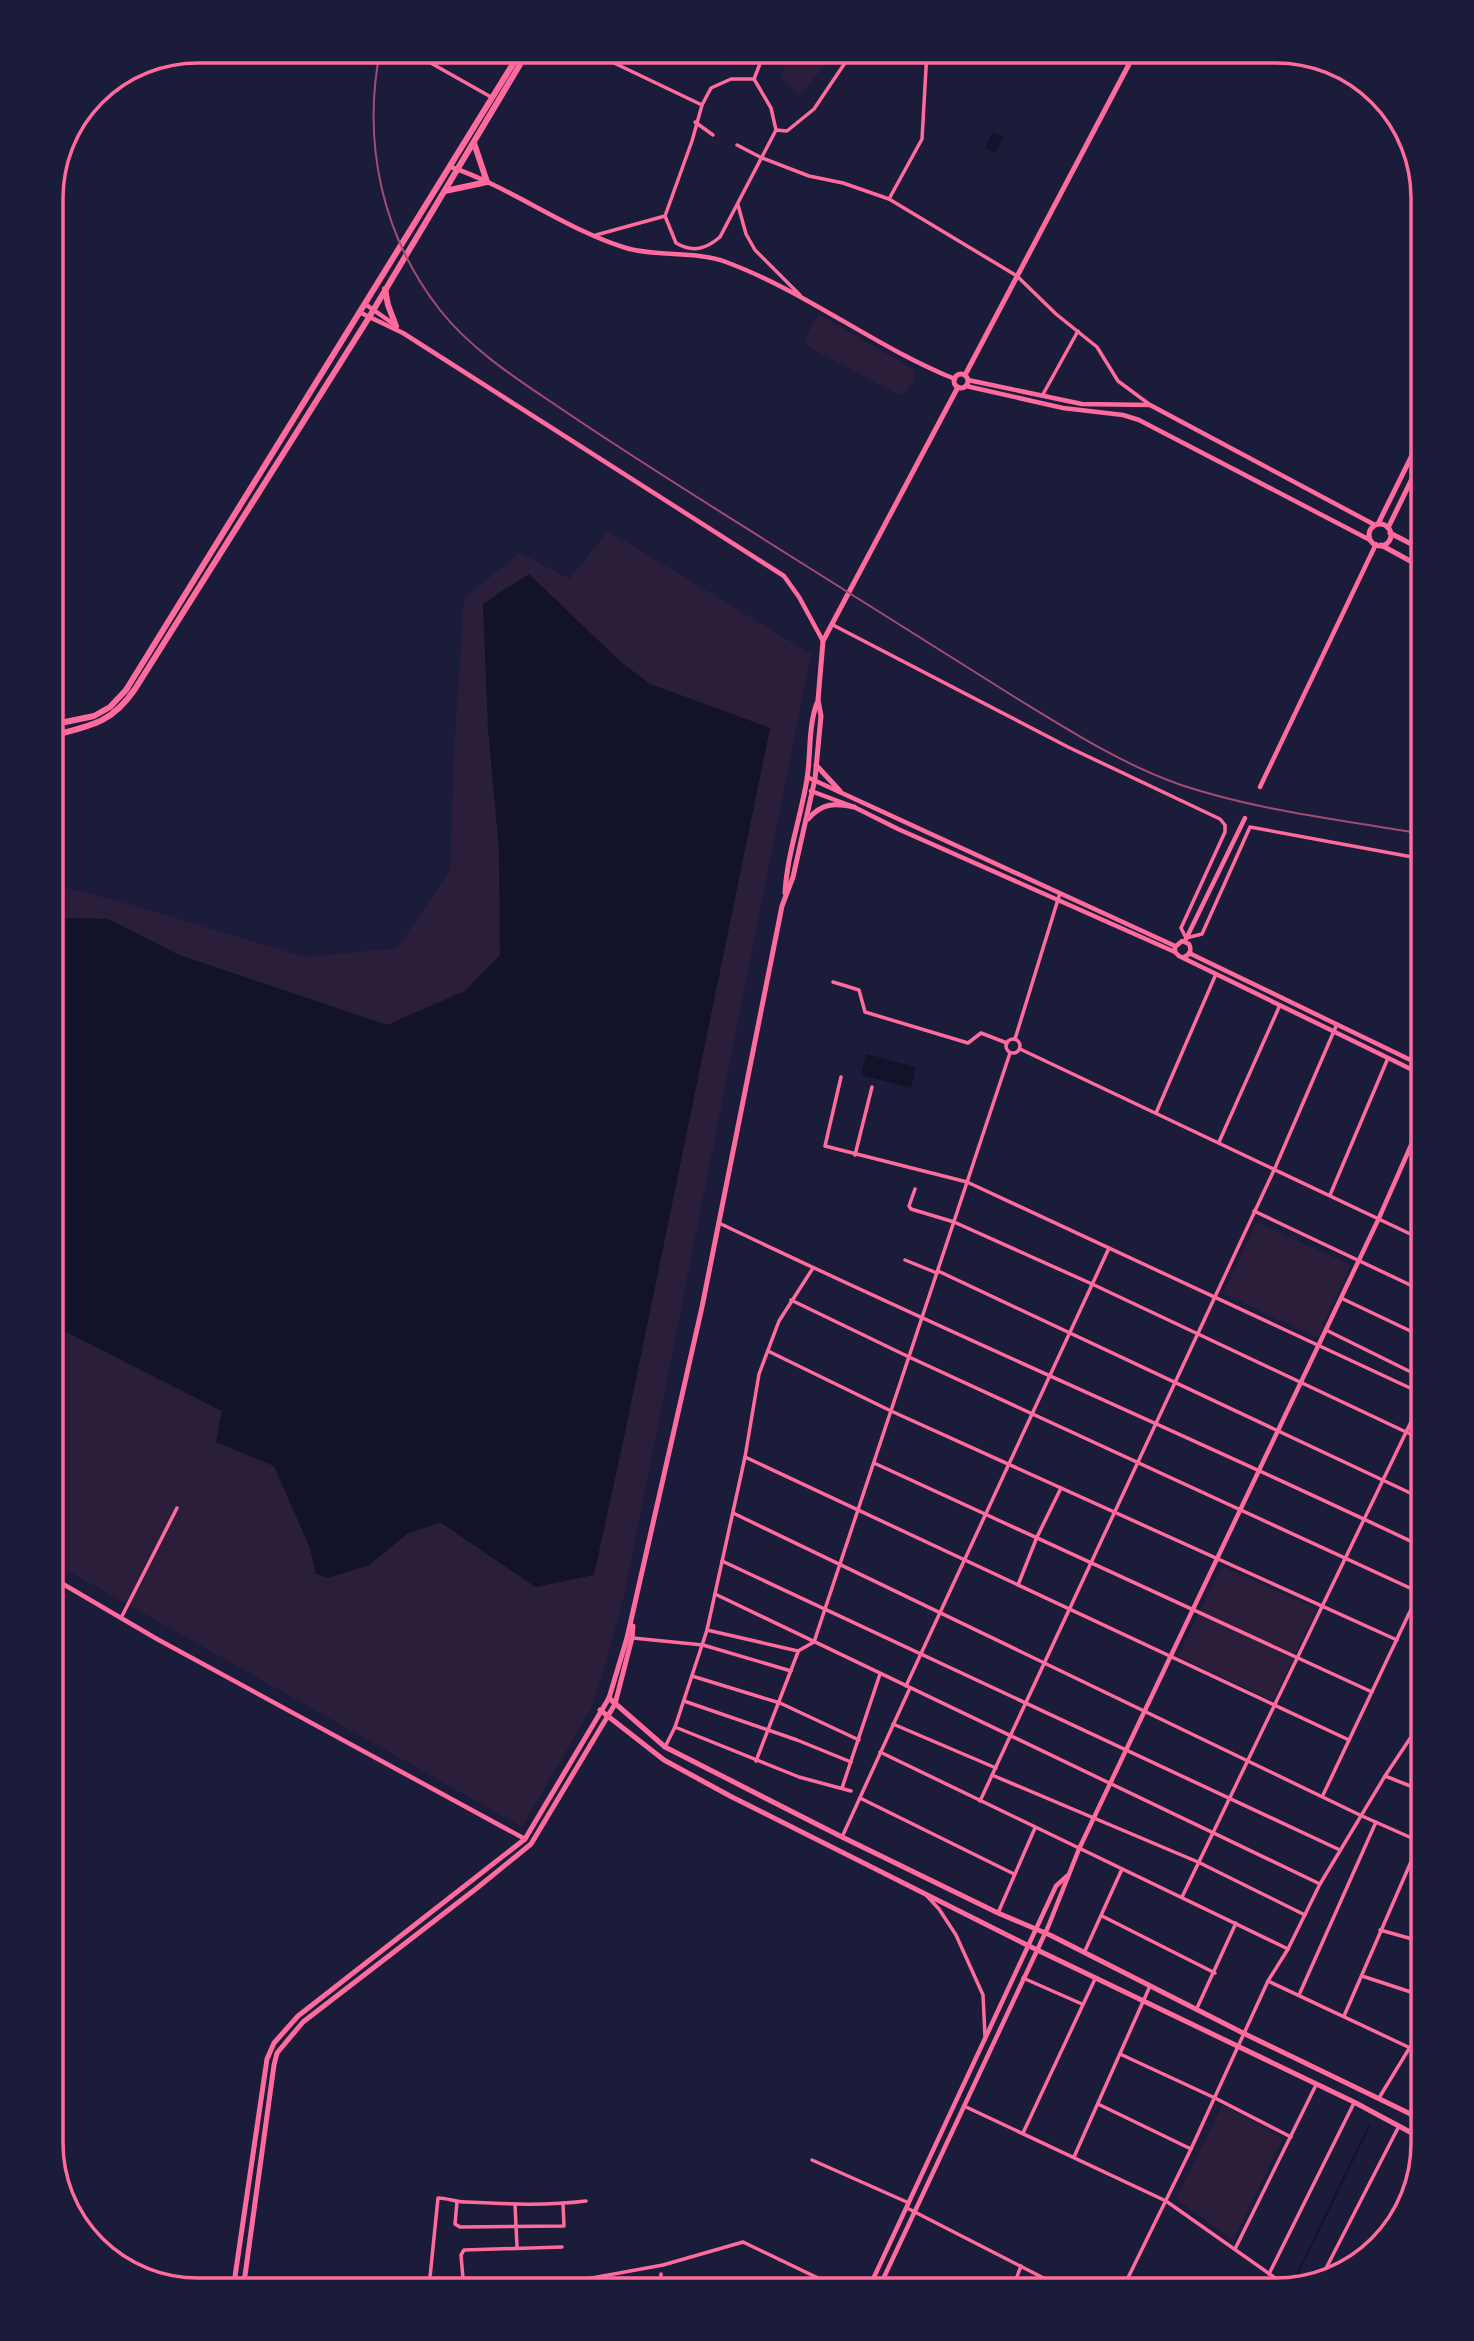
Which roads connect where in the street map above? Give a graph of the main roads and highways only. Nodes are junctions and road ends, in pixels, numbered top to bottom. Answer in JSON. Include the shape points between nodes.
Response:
{"nodes":[{"id":1,"x":514,"y":63,"type":"edge"},
{"id":2,"x":521,"y":63,"type":"edge"},
{"id":3,"x":1130,"y":63,"type":"edge"},
{"id":4,"x":474,"y":143,"type":"junction"},
{"id":5,"x":455,"y":169,"type":"junction"},
{"id":6,"x":445,"y":191,"type":"junction"},
{"id":7,"x":413,"y":235,"type":"junction"},
{"id":8,"x":393,"y":267,"type":"junction"},
{"id":9,"x":385,"y":287,"type":"junction"},
{"id":10,"x":396,"y":326,"type":"road end"},
{"id":11,"x":966,"y":381,"type":"junction"},
{"id":12,"x":958,"y":387,"type":"junction"},
{"id":13,"x":1411,"y":456,"type":"edge"},
{"id":14,"x":1411,"y":482,"type":"edge"},
{"id":15,"x":1376,"y":525,"type":"junction"},
{"id":16,"x":1389,"y":530,"type":"junction"},
{"id":17,"x":1376,"y":543,"type":"junction"},
{"id":18,"x":1411,"y":543,"type":"edge"},
{"id":19,"x":1411,"y":562,"type":"edge"},
{"id":20,"x":818,"y":700,"type":"junction"},
{"id":21,"x":63,"y":722,"type":"edge"},
{"id":22,"x":63,"y":733,"type":"edge"},
{"id":23,"x":816,"y":765,"type":"junction"},
{"id":24,"x":840,"y":791,"type":"road end"},
{"id":25,"x":854,"y":807,"type":"road end"},
{"id":26,"x":806,"y":821,"type":"junction"},
{"id":27,"x":785,"y":896,"type":"junction"},
{"id":28,"x":630,"y":1638,"type":"junction"},
{"id":29,"x":609,"y":1698,"type":"junction"},
{"id":30,"x":615,"y":1704,"type":"junction"},
{"id":31,"x":600,"y":1710,"type":"junction"},
{"id":32,"x":607,"y":1716,"type":"junction"},
{"id":33,"x":1411,"y":2114,"type":"edge"},
{"id":34,"x":1411,"y":2132,"type":"edge"},
{"id":35,"x":244,"y":2205,"type":"junction"},
{"id":36,"x":254,"y":2206,"type":"junction"},
{"id":37,"x":235,"y":2278,"type":"edge"},
{"id":38,"x":244,"y":2278,"type":"edge"}],
"edges":[{"from":1,"to":5,"type":"main road"},
{"from":2,"to":4,"type":"main road"},
{"from":3,"to":11,"type":"main road"},
{"from":4,"to":5,"type":"main road"},
{"from":4,"to":6,"type":"main road","via":[[487,182]]},
{"from":5,"to":6,"type":"main road"},
{"from":5,"to":7,"type":"main road"},
{"from":6,"to":7,"type":"main road"},
{"from":7,"to":8,"type":"main road"},
{"from":8,"to":9,"type":"main road"},
{"from":8,"to":21,"type":"main road","via":[[358,312],[126,691],[110,708]]},
{"from":9,"to":10,"type":"main road"},
{"from":9,"to":22,"type":"main road","via":[[123,707],[95,725]]},
{"from":11,"to":12,"type":"main road"},
{"from":11,"to":12,"type":"main road","via":[[959,374],[955,379]]},
{"from":12,"to":20,"type":"main road","via":[[823,641]]},
{"from":13,"to":15,"type":"main road"},
{"from":14,"to":16,"type":"main road"},
{"from":15,"to":16,"type":"main road"},
{"from":15,"to":17,"type":"main road","via":[[1369,533]]},
{"from":16,"to":17,"type":"main road","via":[[1387,542]]},
{"from":16,"to":18,"type":"main road"},
{"from":17,"to":19,"type":"main road"},
{"from":20,"to":23,"type":"main road"},
{"from":20,"to":27,"type":"main road"},
{"from":23,"to":24,"type":"main road"},
{"from":23,"to":26,"type":"main road"},
{"from":25,"to":26,"type":"main road","via":[[834,803],[817,809]]},
{"from":26,"to":27,"type":"main road"},
{"from":27,"to":28,"type":"main road"},
{"from":28,"to":29,"type":"main road"},
{"from":28,"to":30,"type":"main road"},
{"from":29,"to":30,"type":"main road"},
{"from":29,"to":31,"type":"main road"},
{"from":30,"to":32,"type":"main road"},
{"from":30,"to":33,"type":"main road","via":[[665,1747]]},
{"from":31,"to":32,"type":"main road"},
{"from":31,"to":35,"type":"main road","via":[[525,1839],[298,2015],[274,2043],[267,2059]]},
{"from":32,"to":34,"type":"main road","via":[[664,1760],[730,1796]]},
{"from":32,"to":36,"type":"main road","via":[[531,1844],[303,2022],[277,2053]]},
{"from":35,"to":36,"type":"main road"},
{"from":35,"to":37,"type":"main road"},
{"from":36,"to":38,"type":"main road"}]}
